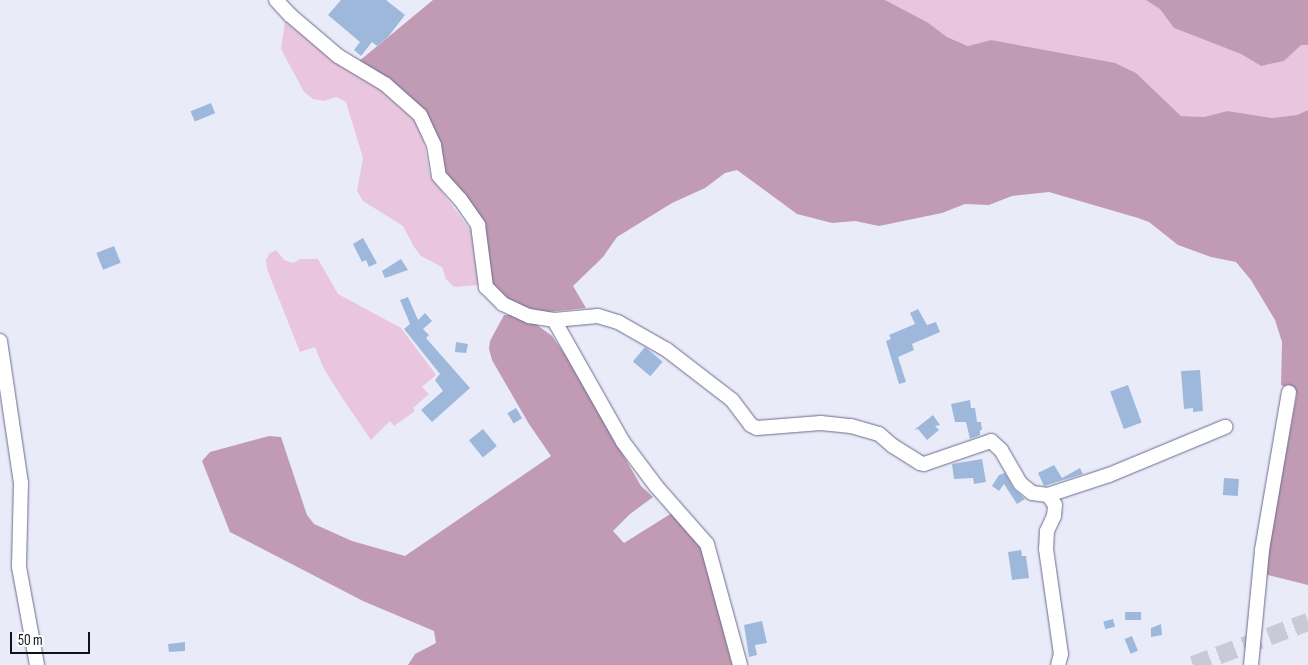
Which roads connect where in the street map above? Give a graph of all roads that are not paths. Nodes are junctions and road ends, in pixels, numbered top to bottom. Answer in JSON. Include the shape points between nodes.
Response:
{"nodes":[{"id":1,"x":276,"y":0,"type":"edge"},
{"id":2,"x":554,"y":320,"type":"junction"},
{"id":3,"x":0,"y":341,"type":"edge"},
{"id":4,"x":1288,"y":392,"type":"dead end"},
{"id":5,"x":1225,"y":427,"type":"dead end"},
{"id":6,"x":1048,"y":495,"type":"junction"},
{"id":7,"x":37,"y":665,"type":"edge"},
{"id":8,"x":740,"y":665,"type":"edge"},
{"id":9,"x":1058,"y":665,"type":"edge"},
{"id":10,"x":1251,"y":665,"type":"edge"}],
"edges":[{"from":1,"to":2,"type":"street","via":[[338,56],[385,84],[420,115],[434,145],[439,176],[478,225],[486,288],[503,304],[529,316]]},
{"from":2,"to":6,"type":"street","via":[[598,316],[618,322],[648,338],[732,400],[757,428],[822,423],[851,426],[879,434],[924,464],[991,442],[998,444],[1022,484],[1032,492]]},
{"from":2,"to":8,"type":"street","via":[[623,442],[707,544]]},
{"from":3,"to":7,"type":"street","via":[[21,483],[19,567]]},
{"from":4,"to":10,"type":"street","via":[[1262,550]]},
{"from":5,"to":6,"type":"street","via":[[1108,475]]},
{"from":6,"to":9,"type":"street","via":[[1055,504],[1047,531],[1046,549],[1060,654]]}]}
